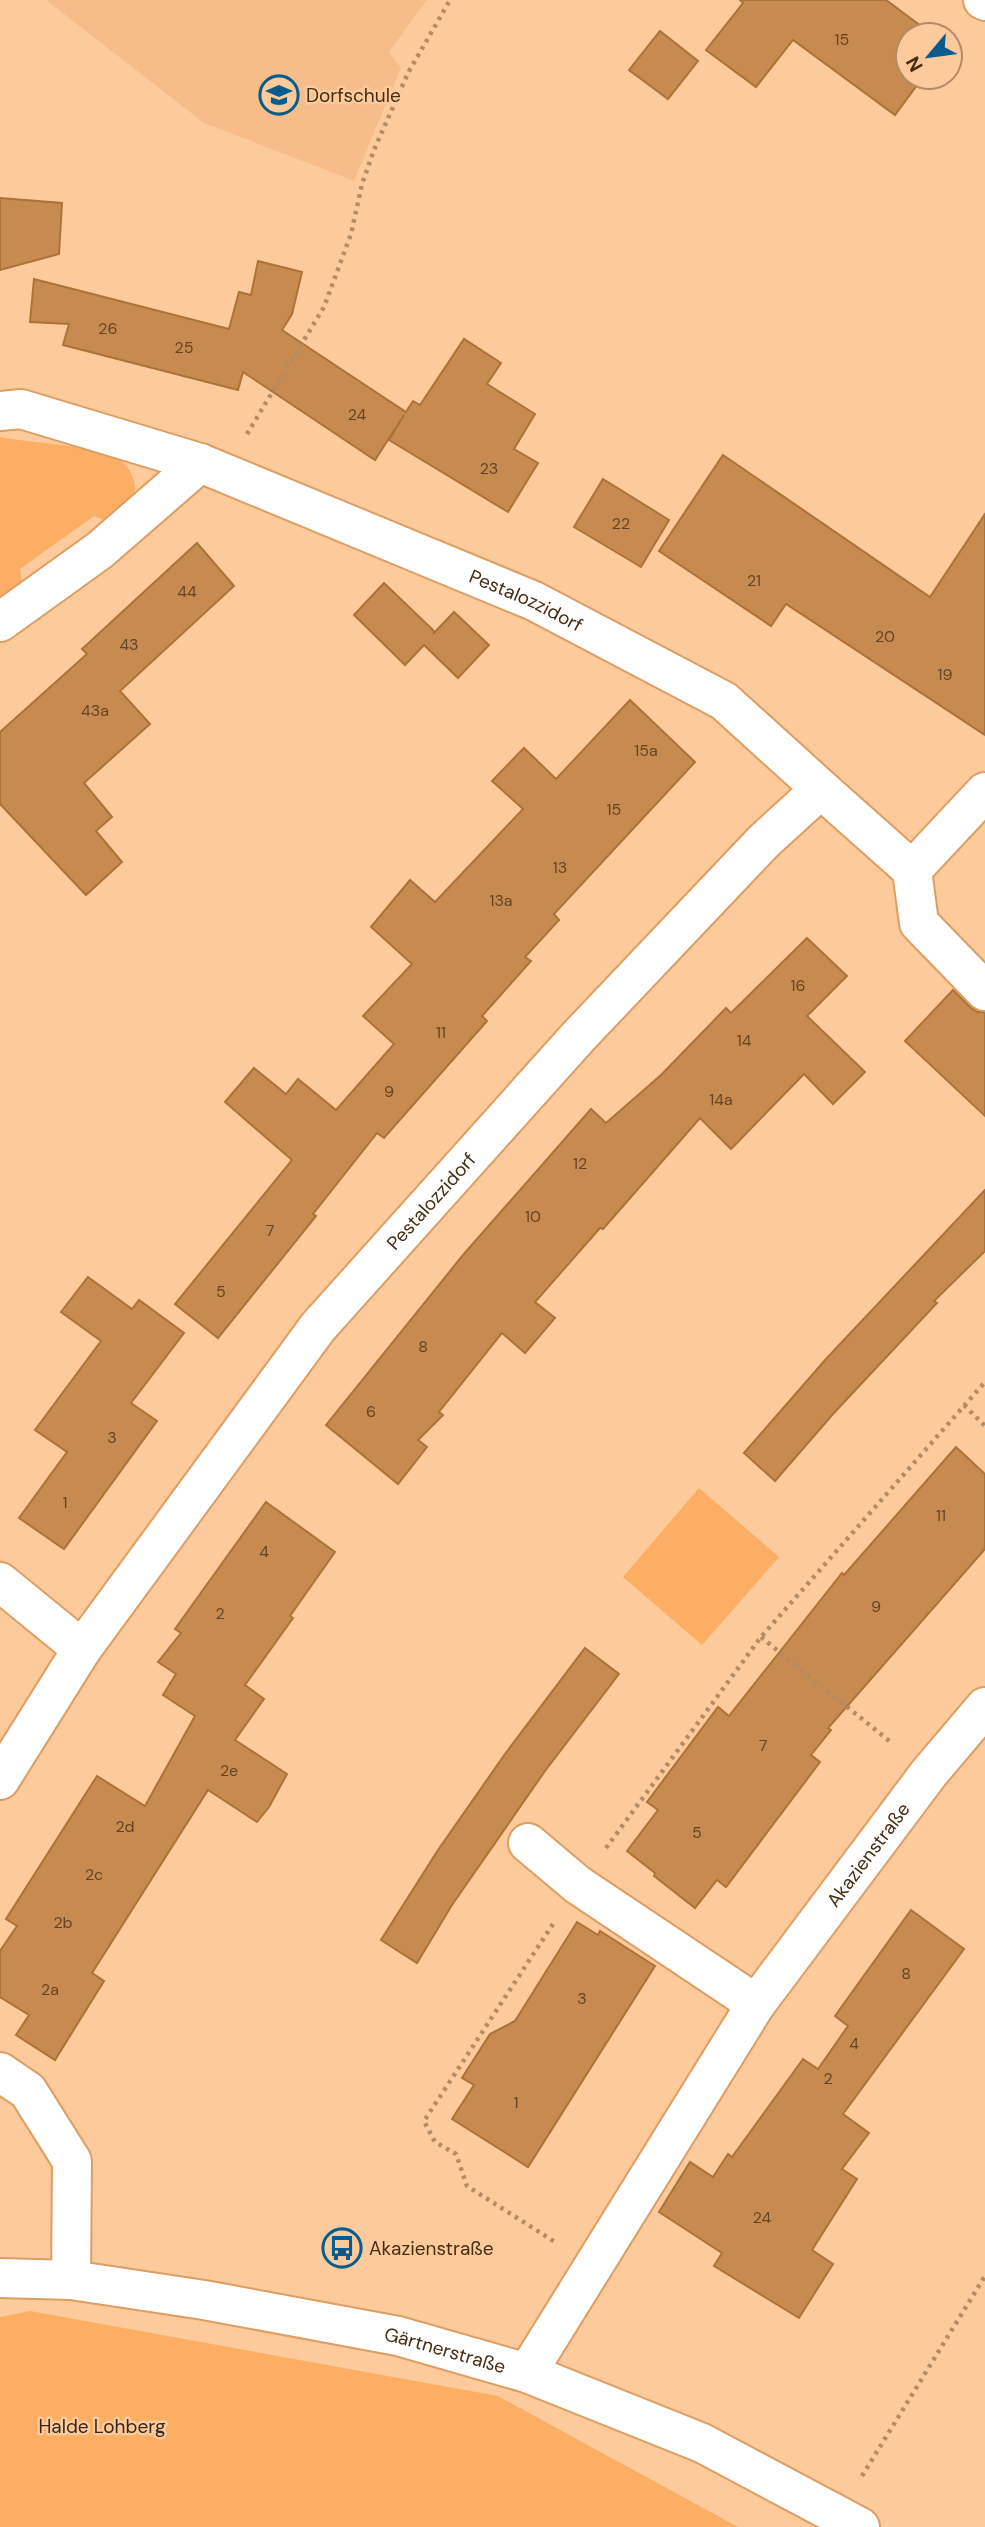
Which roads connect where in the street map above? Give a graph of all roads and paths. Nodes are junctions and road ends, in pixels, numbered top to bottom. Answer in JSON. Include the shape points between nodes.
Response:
{"nodes":[{"id":1,"x":450,"y":0,"type":"edge"},
{"id":2,"x":0,"y":411,"type":"edge"},
{"id":3,"x":211,"y":468,"type":"junction"},
{"id":4,"x":0,"y":622,"type":"edge"},
{"id":5,"x":821,"y":789,"type":"junction"},
{"id":6,"x":985,"y":792,"type":"edge"},
{"id":7,"x":912,"y":870,"type":"junction"},
{"id":8,"x":985,"y":991,"type":"edge"},
{"id":9,"x":985,"y":1382,"type":"edge"},
{"id":10,"x":964,"y":1405,"type":"junction"},
{"id":11,"x":985,"y":1426,"type":"edge"},
{"id":12,"x":0,"y":1582,"type":"edge"},
{"id":13,"x":761,"y":1637,"type":"junction"},
{"id":14,"x":82,"y":1650,"type":"junction"},
{"id":15,"x":985,"y":1707,"type":"edge"},
{"id":16,"x":929,"y":1773,"type":"junction"},
{"id":17,"x":0,"y":1780,"type":"edge"},
{"id":18,"x":528,"y":1843,"type":"dead end"},
{"id":19,"x":578,"y":1885,"type":"junction"},
{"id":20,"x":756,"y":2004,"type":"junction"},
{"id":21,"x":0,"y":2072,"type":"edge"},
{"id":22,"x":594,"y":2266,"type":"junction"},
{"id":23,"x":985,"y":2276,"type":"edge"},
{"id":24,"x":0,"y":2277,"type":"edge"},
{"id":25,"x":71,"y":2280,"type":"junction"},
{"id":26,"x":527,"y":2373,"type":"junction"},
{"id":27,"x":849,"y":2521,"type":"edge"}],
"edges":[{"from":1,"to":3,"type":"path","via":[[408,73],[374,150],[351,234],[324,307]]},
{"from":2,"to":3,"type":"street","name":"Pestalozzidorf","via":[[21,409]]},
{"from":3,"to":4,"type":"street"},
{"from":3,"to":5,"type":"street","name":"Pestalozzidorf","via":[[534,601],[724,701]]},
{"from":5,"to":7,"type":"street","name":"Pestalozzidorf"},
{"from":5,"to":14,"type":"street","name":"Pestalozzidorf","via":[[764,841],[578,1037],[318,1327]]},
{"from":6,"to":7,"type":"street"},
{"from":7,"to":8,"type":"street","via":[[919,923]]},
{"from":9,"to":10,"type":"path"},
{"from":10,"to":11,"type":"path"},
{"from":10,"to":13,"type":"path"},
{"from":12,"to":14,"type":"street"},
{"from":13,"to":16,"type":"path"},
{"from":13,"to":19,"type":"path"},
{"from":14,"to":17,"type":"street","name":"Pestalozzidorf"},
{"from":15,"to":16,"type":"street","name":"Akazienstraße"},
{"from":16,"to":20,"type":"street","name":"Akazienstraße"},
{"from":18,"to":19,"type":"street"},
{"from":19,"to":20,"type":"street"},
{"from":19,"to":22,"type":"path","via":[[424,2121],[435,2143],[456,2154],[467,2186]]},
{"from":20,"to":22,"type":"street","name":"Akazienstraße"},
{"from":21,"to":25,"type":"street","via":[[28,2091],[72,2161]]},
{"from":22,"to":26,"type":"street","name":"Akazienstraße"},
{"from":23,"to":27,"type":"path"},
{"from":24,"to":25,"type":"street","name":"Gärtnerstraße"},
{"from":25,"to":26,"type":"street","name":"Gärtnerstraße","via":[[398,2336]]},
{"from":26,"to":27,"type":"street","name":"Gärtnerstraße","via":[[702,2442]]}]}
